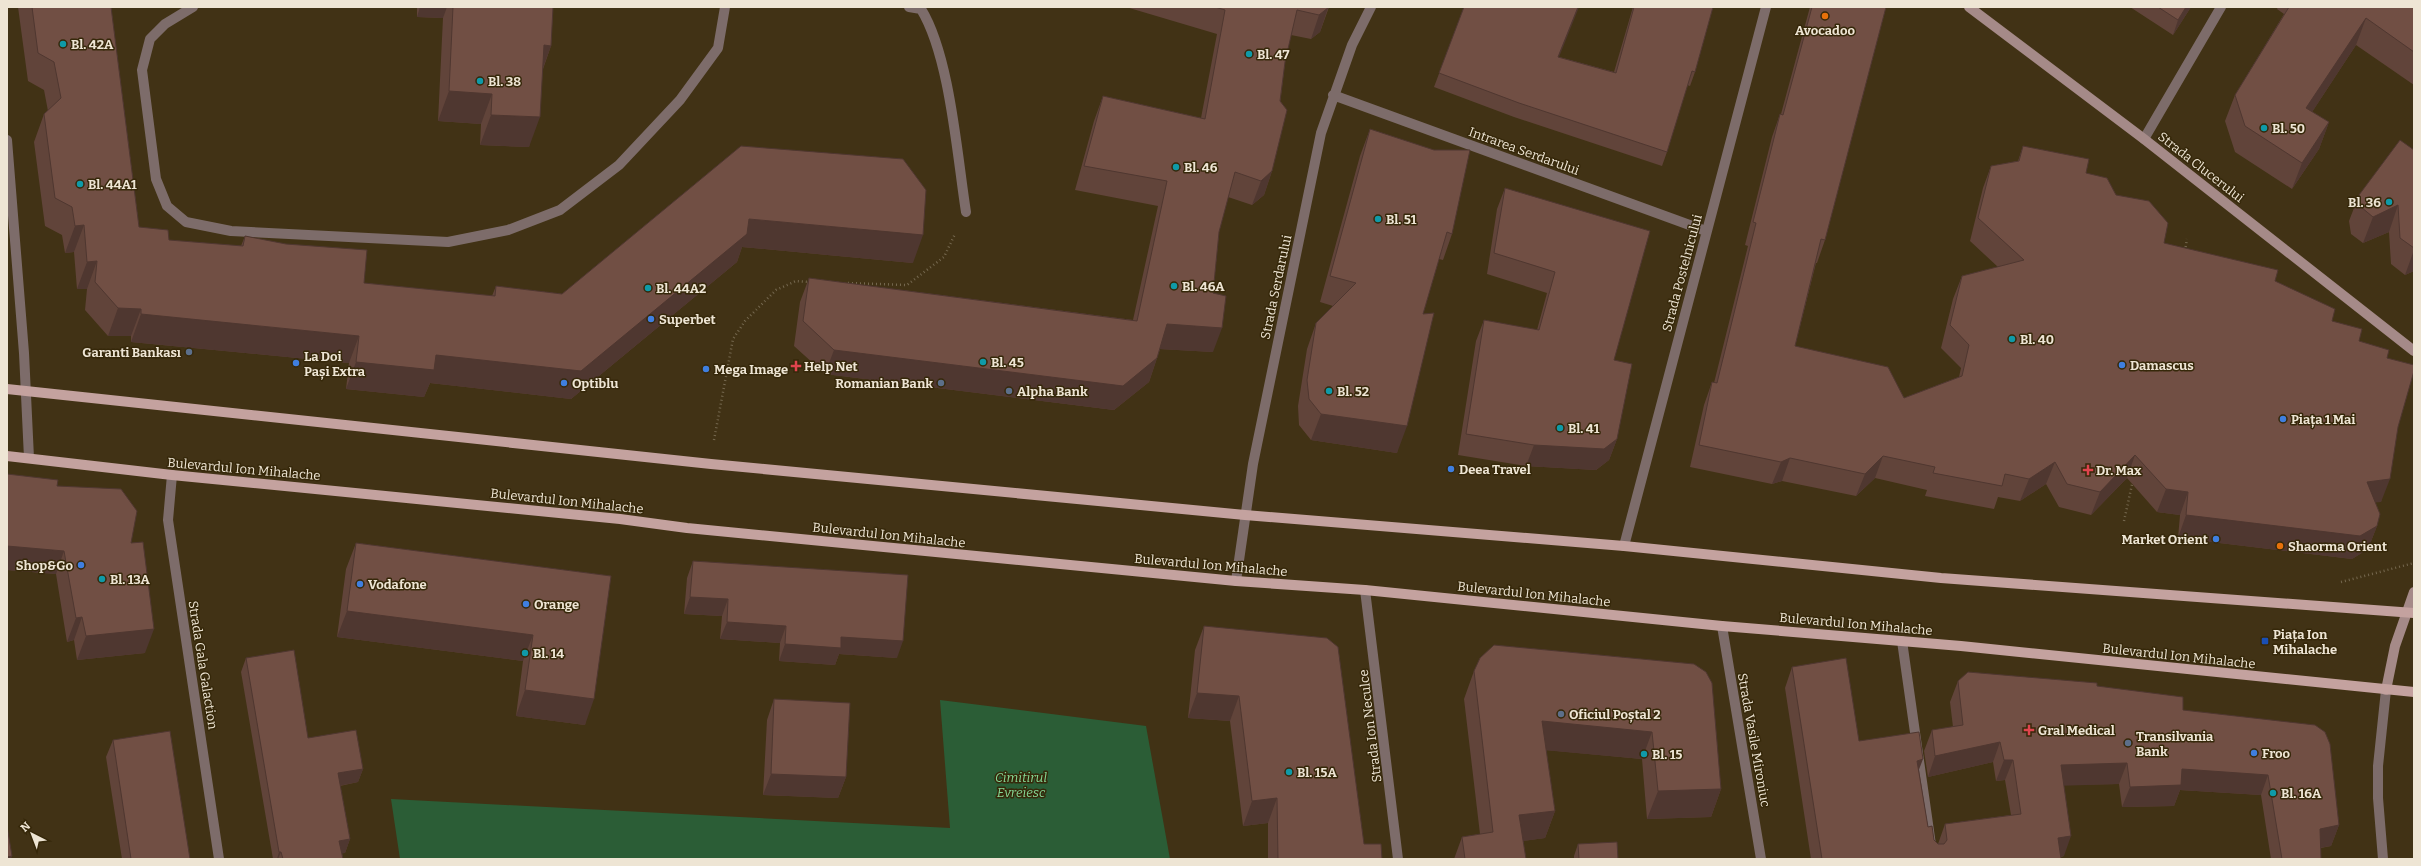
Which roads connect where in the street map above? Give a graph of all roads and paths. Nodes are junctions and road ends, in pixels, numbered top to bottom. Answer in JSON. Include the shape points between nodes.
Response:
{"nodes":[{"id":1,"x":193,"y":7,"type":"edge"},
{"id":2,"x":726,"y":7,"type":"edge"},
{"id":3,"x":909,"y":7,"type":"edge"},
{"id":4,"x":1371,"y":7,"type":"edge"},
{"id":5,"x":1766,"y":7,"type":"edge"},
{"id":6,"x":1969,"y":7,"type":"edge"},
{"id":7,"x":2221,"y":7,"type":"edge"},
{"id":8,"x":1333,"y":95,"type":"junction"},
{"id":9,"x":2144,"y":139,"type":"junction"},
{"id":10,"x":7,"y":140,"type":"edge"},
{"id":11,"x":966,"y":212,"type":"joint"},
{"id":12,"x":1706,"y":231,"type":"junction"},
{"id":13,"x":2187,"y":239,"type":"dead end"},
{"id":14,"x":2183,"y":257,"type":"edge"},
{"id":15,"x":817,"y":282,"type":"edge"},
{"id":16,"x":846,"y":283,"type":"edge"},
{"id":17,"x":2414,"y":351,"type":"edge"},
{"id":18,"x":7,"y":389,"type":"edge"},
{"id":19,"x":26,"y":391,"type":"junction"},
{"id":20,"x":7,"y":456,"type":"edge"},
{"id":21,"x":29,"y":458,"type":"junction"},
{"id":22,"x":712,"y":464,"type":"junction"},
{"id":23,"x":2134,"y":474,"type":"edge"},
{"id":24,"x":172,"y":475,"type":"junction"},
{"id":25,"x":1245,"y":515,"type":"junction"},
{"id":26,"x":2124,"y":521,"type":"dead end"},
{"id":27,"x":1624,"y":546,"type":"junction"},
{"id":28,"x":2414,"y":563,"type":"edge"},
{"id":29,"x":1236,"y":581,"type":"junction"},
{"id":30,"x":1365,"y":590,"type":"junction"},
{"id":31,"x":2414,"y":592,"type":"edge"},
{"id":32,"x":2333,"y":607,"type":"junction"},
{"id":33,"x":2410,"y":613,"type":"edge"},
{"id":34,"x":1722,"y":626,"type":"junction"},
{"id":35,"x":1902,"y":641,"type":"junction"},
{"id":36,"x":2386,"y":690,"type":"junction"},
{"id":37,"x":2414,"y":692,"type":"edge"},
{"id":38,"x":219,"y":859,"type":"edge"},
{"id":39,"x":1398,"y":859,"type":"edge"},
{"id":40,"x":1761,"y":859,"type":"edge"},
{"id":41,"x":1933,"y":859,"type":"edge"},
{"id":42,"x":2384,"y":859,"type":"edge"}],
"edges":[{"from":1,"to":2,"type":"street","via":[[165,24],[150,40],[142,70],[156,179],[167,206],[186,222],[231,231],[448,242],[508,230],[560,210],[619,165],[680,100],[718,48]]},
{"from":3,"to":11,"type":"street","via":[[921,9],[932,26],[947,90]]},
{"from":4,"to":8,"type":"street","name":"Strada Serdarului","via":[[1352,45]]},
{"from":5,"to":12,"type":"street","name":"Strada Postelnicului"},
{"from":6,"to":9,"type":"street","name":"Strada Clucerului"},
{"from":7,"to":9,"type":"street"},
{"from":8,"to":12,"type":"street","name":"Intrarea Serdarului"},
{"from":8,"to":25,"type":"street","name":"Strada Serdarului","via":[[1321,133],[1253,464]]},
{"from":9,"to":17,"type":"street","name":"Strada Clucerului"},
{"from":10,"to":19,"type":"street"},
{"from":11,"to":16,"type":"path","via":[[944,257],[907,285]]},
{"from":12,"to":27,"type":"street","name":"Strada Postelnicului"},
{"from":13,"to":14,"type":"path"},
{"from":15,"to":22,"type":"path","via":[[796,281],[776,290],[745,321],[733,339],[716,425]]},
{"from":18,"to":19,"type":"main road"},
{"from":19,"to":21,"type":"street"},
{"from":19,"to":22,"type":"main road"},
{"from":20,"to":21,"type":"main road","name":"Bulevardul Ion Mihalache"},
{"from":21,"to":24,"type":"main road","name":"Bulevardul Ion Mihalache"},
{"from":22,"to":25,"type":"main road"},
{"from":23,"to":26,"type":"path"},
{"from":24,"to":29,"type":"main road","name":"Bulevardul Ion Mihalache"},
{"from":24,"to":38,"type":"street","name":"Strada Gala Galaction","via":[[168,520]]},
{"from":25,"to":27,"type":"main road"},
{"from":25,"to":29,"type":"street","name":"Strada Serdarului"},
{"from":27,"to":32,"type":"main road","via":[[1941,578]]},
{"from":28,"to":32,"type":"path","via":[[2341,582]]},
{"from":29,"to":30,"type":"main road","name":"Bulevardul Ion Mihalache"},
{"from":30,"to":34,"type":"main road","name":"Bulevardul Ion Mihalache"},
{"from":30,"to":39,"type":"street","name":"Strada Ion Neculce"},
{"from":31,"to":33,"type":"street"},
{"from":32,"to":33,"type":"main road"},
{"from":33,"to":36,"type":"street","via":[[2395,646]]},
{"from":34,"to":35,"type":"main road","name":"Bulevardul Ion Mihalache"},
{"from":34,"to":40,"type":"street","name":"Strada Vasile Mironiuc"},
{"from":35,"to":36,"type":"main road","name":"Bulevardul Ion Mihalache"},
{"from":35,"to":41,"type":"street"},
{"from":36,"to":37,"type":"main road","name":"Bulevardul Ion Mihalache"},
{"from":36,"to":42,"type":"street","via":[[2378,766],[2378,798]]}]}
